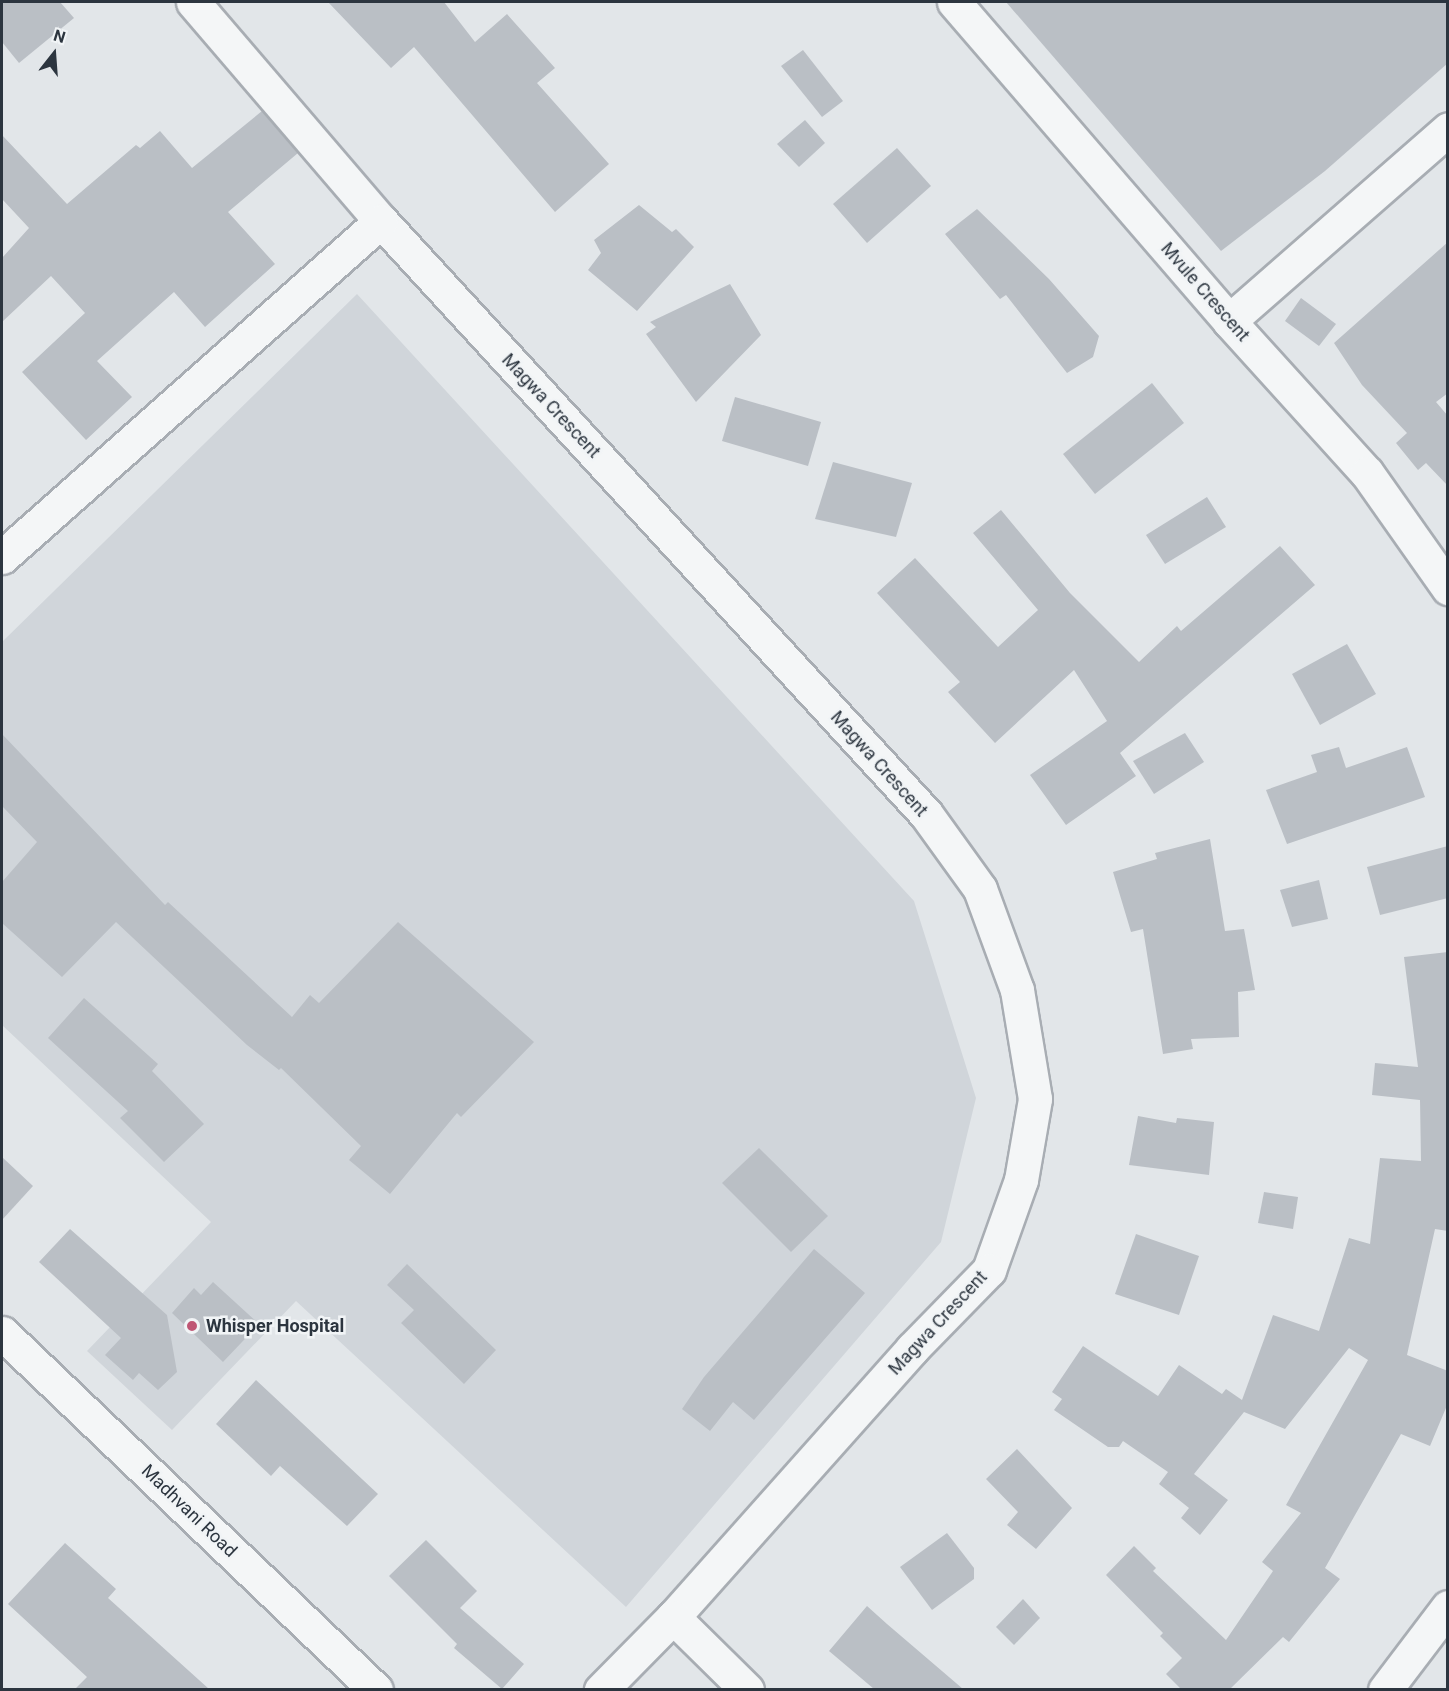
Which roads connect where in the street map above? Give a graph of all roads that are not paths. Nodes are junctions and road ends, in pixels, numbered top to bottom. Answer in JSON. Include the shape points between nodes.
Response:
{"nodes":[{"id":1,"x":193,"y":2,"type":"edge"},
{"id":2,"x":954,"y":2,"type":"edge"},
{"id":3,"x":1448,"y":129,"type":"edge"},
{"id":4,"x":381,"y":221,"type":"junction"},
{"id":5,"x":1230,"y":321,"type":"junction"},
{"id":6,"x":2,"y":558,"type":"edge"},
{"id":7,"x":1448,"y":588,"type":"edge"},
{"id":8,"x":2,"y":1333,"type":"edge"},
{"id":9,"x":1448,"y":1607,"type":"edge"},
{"id":10,"x":673,"y":1617,"type":"junction"},
{"id":11,"x":376,"y":1689,"type":"edge"},
{"id":12,"x":601,"y":1689,"type":"edge"},
{"id":13,"x":747,"y":1689,"type":"edge"},
{"id":14,"x":1385,"y":1689,"type":"edge"}],
"edges":[{"from":1,"to":4,"type":"street","name":"Magwa Crescent"},
{"from":2,"to":5,"type":"street","name":"Mvule Crescent"},
{"from":3,"to":5,"type":"street"},
{"from":4,"to":6,"type":"street"},
{"from":4,"to":10,"type":"street","name":"Magwa Crescent","via":[[926,814],[980,889],[1017,990],[1035,1099],[1021,1180],[989,1270],[912,1349]]},
{"from":5,"to":7,"type":"street","name":"Mvule Crescent","via":[[1367,473]]},
{"from":8,"to":11,"type":"street","name":"Madhvani Road"},
{"from":9,"to":14,"type":"street"},
{"from":10,"to":12,"type":"street","name":"Magwa Crescent"},
{"from":10,"to":13,"type":"street"}]}
